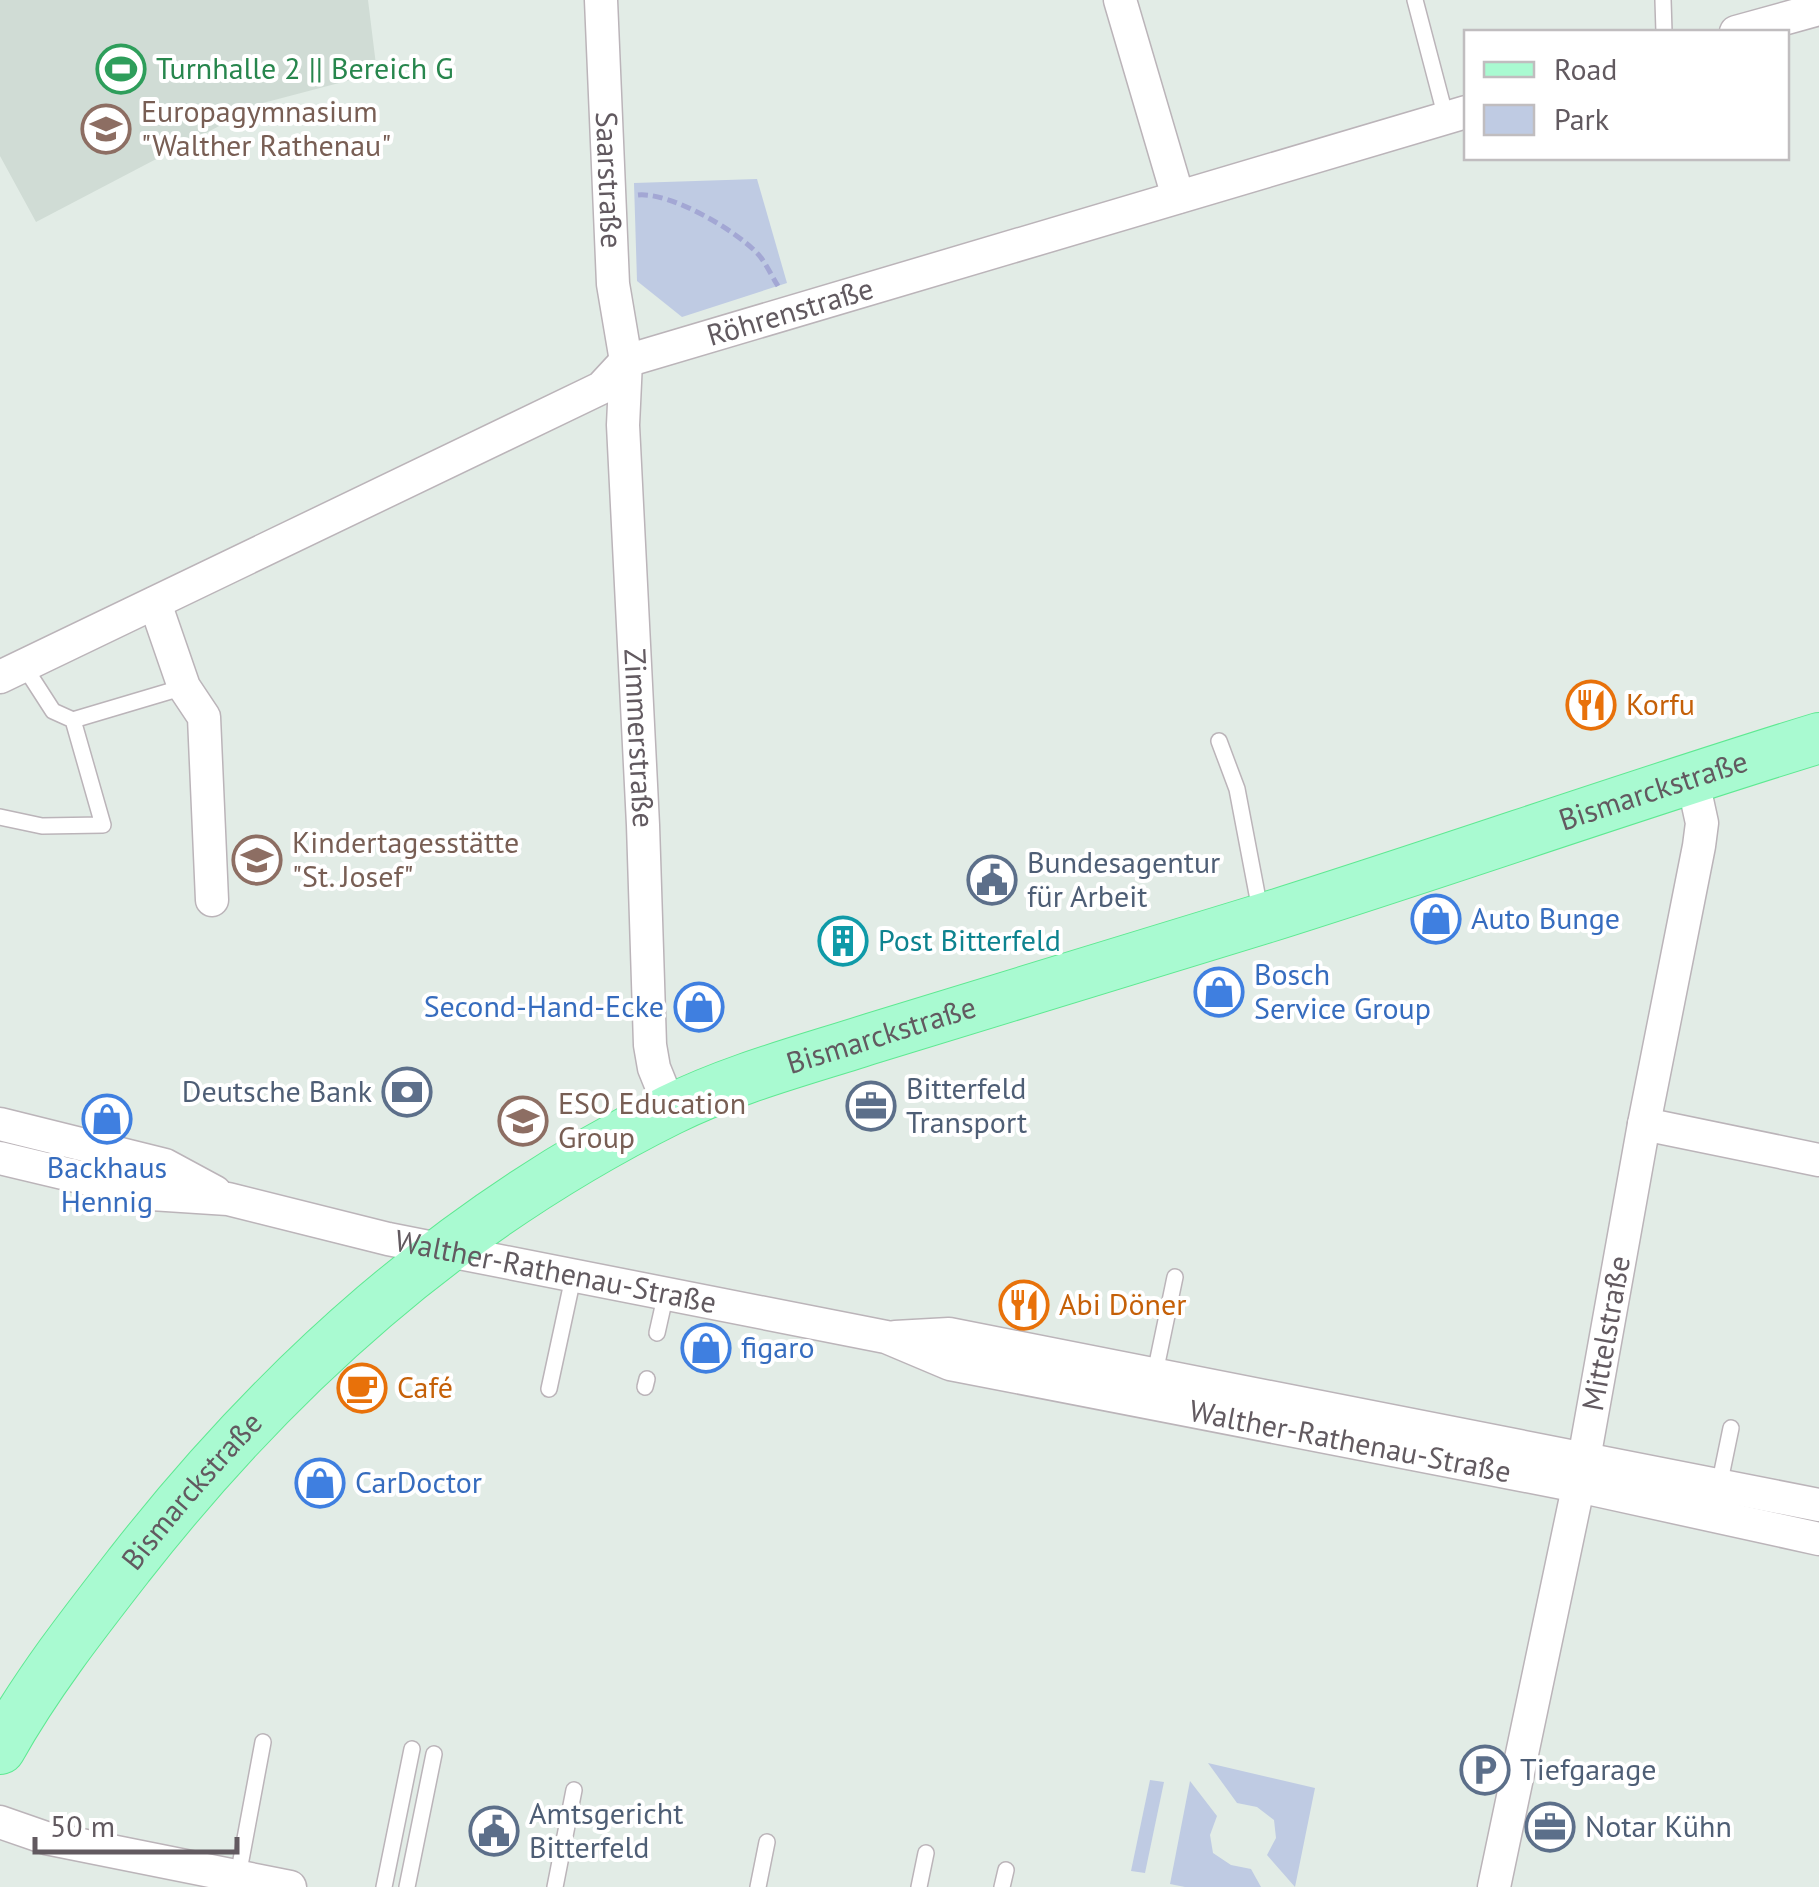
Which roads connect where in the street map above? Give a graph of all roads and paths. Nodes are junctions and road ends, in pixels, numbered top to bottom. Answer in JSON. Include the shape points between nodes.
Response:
{"nodes":[{"id":1,"x":600,"y":0,"type":"edge"},
{"id":2,"x":1120,"y":0,"type":"edge"},
{"id":3,"x":1415,"y":0,"type":"edge"},
{"id":4,"x":1662,"y":0,"type":"edge"},
{"id":5,"x":1819,"y":8,"type":"edge"},
{"id":6,"x":1664,"y":30,"type":"edge"},
{"id":7,"x":1743,"y":30,"type":"edge"},
{"id":8,"x":1456,"y":115,"type":"edge"},
{"id":9,"x":635,"y":196,"type":"dead end"},
{"id":10,"x":1178,"y":197,"type":"junction"},
{"id":11,"x":784,"y":312,"type":"junction"},
{"id":12,"x":626,"y":361,"type":"junction"},
{"id":13,"x":155,"y":603,"type":"junction"},
{"id":14,"x":12,"y":672,"type":"edge"},
{"id":15,"x":184,"y":686,"type":"junction"},
{"id":16,"x":73,"y":720,"type":"junction"},
{"id":17,"x":1819,"y":738,"type":"edge"},
{"id":18,"x":1219,"y":741,"type":"dead end"},
{"id":19,"x":1692,"y":777,"type":"junction"},
{"id":20,"x":0,"y":817,"type":"edge"},
{"id":21,"x":212,"y":900,"type":"dead end"},
{"id":22,"x":1262,"y":919,"type":"junction"},
{"id":23,"x":672,"y":1110,"type":"junction"},
{"id":24,"x":0,"y":1124,"type":"edge"},
{"id":25,"x":1644,"y":1124,"type":"junction"},
{"id":26,"x":0,"y":1158,"type":"edge"},
{"id":27,"x":1819,"y":1160,"type":"edge"},
{"id":28,"x":228,"y":1199,"type":"junction"},
{"id":29,"x":446,"y":1249,"type":"junction"},
{"id":30,"x":574,"y":1273,"type":"junction"},
{"id":31,"x":1175,"y":1278,"type":"dead end"},
{"id":32,"x":666,"y":1292,"type":"junction"},
{"id":33,"x":658,"y":1333,"type":"dead end"},
{"id":34,"x":886,"y":1337,"type":"junction"},
{"id":35,"x":1156,"y":1372,"type":"junction"},
{"id":36,"x":549,"y":1389,"type":"dead end"},
{"id":37,"x":1731,"y":1428,"type":"dead end"},
{"id":38,"x":1581,"y":1473,"type":"junction"},
{"id":39,"x":1719,"y":1486,"type":"junction"},
{"id":40,"x":1819,"y":1505,"type":"edge"},
{"id":41,"x":1819,"y":1539,"type":"edge"},
{"id":42,"x":264,"y":1742,"type":"dead end"},
{"id":43,"x":0,"y":1749,"type":"edge"},
{"id":44,"x":412,"y":1749,"type":"dead end"},
{"id":45,"x":434,"y":1754,"type":"dead end"},
{"id":46,"x":574,"y":1790,"type":"dead end"},
{"id":47,"x":0,"y":1822,"type":"edge"},
{"id":48,"x":768,"y":1842,"type":"dead end"},
{"id":49,"x":926,"y":1853,"type":"dead end"},
{"id":50,"x":1006,"y":1870,"type":"dead end"},
{"id":51,"x":238,"y":1876,"type":"junction"},
{"id":52,"x":290,"y":1887,"type":"edge"},
{"id":53,"x":384,"y":1887,"type":"edge"},
{"id":54,"x":407,"y":1887,"type":"edge"},
{"id":55,"x":555,"y":1887,"type":"edge"},
{"id":56,"x":758,"y":1887,"type":"edge"},
{"id":57,"x":919,"y":1887,"type":"edge"},
{"id":58,"x":1002,"y":1887,"type":"edge"},
{"id":59,"x":1494,"y":1887,"type":"edge"}],
"edges":[{"from":1,"to":12,"type":"street","name":"Saarstraße","via":[[613,284]]},
{"from":2,"to":10,"type":"street"},
{"from":3,"to":8,"type":"lane"},
{"from":4,"to":6,"type":"lane"},
{"from":5,"to":7,"type":"street"},
{"from":8,"to":10,"type":"street","name":"Röhrenstraße"},
{"from":9,"to":11,"type":"path","via":[[653,194],[691,210],[758,253]]},
{"from":10,"to":11,"type":"street","name":"Röhrenstraße"},
{"from":11,"to":12,"type":"street","name":"Röhrenstraße"},
{"from":12,"to":13,"type":"street","name":"Röhrenstraße","via":[[601,388]]},
{"from":12,"to":23,"type":"street","name":"Zimmerstraße","via":[[623,424],[650,1045]]},
{"from":13,"to":14,"type":"street","name":"Röhrenstraße"},
{"from":13,"to":15,"type":"street"},
{"from":14,"to":16,"type":"lane","via":[[53,711]]},
{"from":15,"to":16,"type":"lane"},
{"from":15,"to":21,"type":"street","via":[[204,717]]},
{"from":16,"to":20,"type":"lane","via":[[103,825],[42,826]]},
{"from":17,"to":19,"type":"main road","name":"Bismarckstraße"},
{"from":18,"to":22,"type":"lane","via":[[1237,789]]},
{"from":19,"to":22,"type":"main road","name":"Bismarckstraße"},
{"from":19,"to":25,"type":"street","name":"Mittelstraße","via":[[1702,823]]},
{"from":22,"to":23,"type":"main road","name":"Bismarckstraße","via":[[746,1078]]},
{"from":23,"to":29,"type":"main road","name":"Bismarckstraße","via":[[564,1170]]},
{"from":24,"to":28,"type":"street","name":"Walther-Rathenau-Straße","via":[[165,1165]]},
{"from":25,"to":27,"type":"street"},
{"from":25,"to":38,"type":"street","name":"Mittelstraße"},
{"from":26,"to":28,"type":"street","name":"Walther-Rathenau-Straße","via":[[151,1194]]},
{"from":28,"to":29,"type":"street","name":"Walther-Rathenau-Straße"},
{"from":29,"to":30,"type":"street","name":"Walther-Rathenau-Straße"},
{"from":29,"to":43,"type":"main road","name":"Bismarckstraße","via":[[352,1323],[234,1438],[84,1623]]},
{"from":30,"to":32,"type":"street","name":"Walther-Rathenau-Straße"},
{"from":30,"to":36,"type":"lane"},
{"from":31,"to":35,"type":"lane"},
{"from":32,"to":33,"type":"lane"},
{"from":32,"to":34,"type":"street","name":"Walther-Rathenau-Straße"},
{"from":34,"to":35,"type":"street","name":"Walther-Rathenau-Straße","via":[[949,1334]]},
{"from":34,"to":38,"type":"street","name":"Walther-Rathenau-Straße","via":[[950,1364]]},
{"from":35,"to":38,"type":"street","name":"Walther-Rathenau-Straße"},
{"from":37,"to":39,"type":"lane"},
{"from":38,"to":39,"type":"street","name":"Walther-Rathenau-Straße"},
{"from":38,"to":41,"type":"street","name":"Walther-Rathenau-Straße"},
{"from":38,"to":59,"type":"street","name":"Mittelstraße"},
{"from":39,"to":40,"type":"street","name":"Walther-Rathenau-Straße"},
{"from":42,"to":51,"type":"lane"},
{"from":44,"to":53,"type":"lane"},
{"from":45,"to":54,"type":"lane"},
{"from":46,"to":55,"type":"lane"},
{"from":47,"to":51,"type":"street","via":[[46,1838]]},
{"from":48,"to":56,"type":"lane"},
{"from":49,"to":57,"type":"lane"},
{"from":50,"to":58,"type":"lane"},
{"from":51,"to":52,"type":"street"}]}
